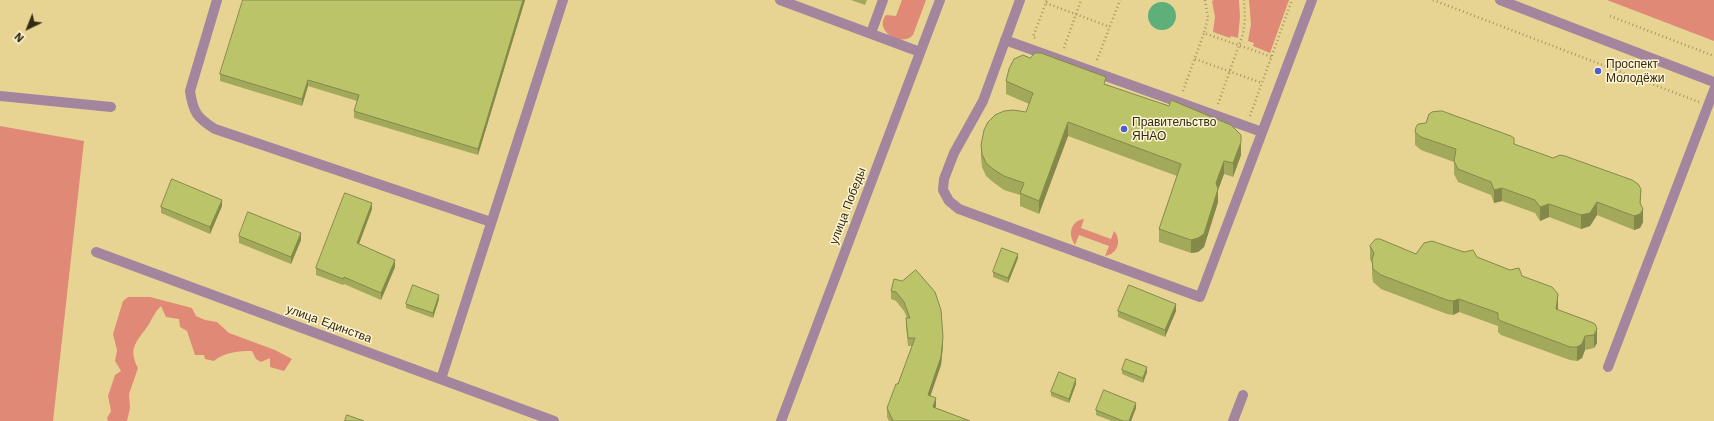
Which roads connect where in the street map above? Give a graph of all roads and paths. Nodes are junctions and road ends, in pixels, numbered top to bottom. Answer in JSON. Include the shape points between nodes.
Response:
{"nodes":[{"id":1,"x":216,"y":0,"type":"edge"},
{"id":2,"x":563,"y":0,"type":"edge"},
{"id":3,"x":780,"y":0,"type":"edge"},
{"id":4,"x":883,"y":0,"type":"edge"},
{"id":5,"x":940,"y":0,"type":"edge"},
{"id":6,"x":1020,"y":0,"type":"edge"},
{"id":7,"x":1081,"y":0,"type":"edge"},
{"id":8,"x":1120,"y":0,"type":"edge"},
{"id":9,"x":1205,"y":0,"type":"edge"},
{"id":10,"x":1244,"y":0,"type":"edge"},
{"id":11,"x":1292,"y":0,"type":"edge"},
{"id":12,"x":1312,"y":0,"type":"edge"},
{"id":13,"x":1433,"y":0,"type":"edge"},
{"id":14,"x":1500,"y":0,"type":"edge"},
{"id":15,"x":1046,"y":2,"type":"edge"},
{"id":16,"x":1076,"y":14,"type":"junction"},
{"id":17,"x":1610,"y":16,"type":"dead end"},
{"id":18,"x":1110,"y":27,"type":"junction"},
{"id":19,"x":871,"y":33,"type":"junction"},
{"id":20,"x":1204,"y":33,"type":"junction"},
{"id":21,"x":1039,"y":39,"type":"dead end"},
{"id":22,"x":1005,"y":40,"type":"junction"},
{"id":23,"x":1239,"y":45,"type":"junction"},
{"id":24,"x":1058,"y":46,"type":"dead end"},
{"id":25,"x":1064,"y":48,"type":"junction"},
{"id":26,"x":1070,"y":50,"type":"dead end"},
{"id":27,"x":920,"y":52,"type":"junction"},
{"id":28,"x":1714,"y":56,"type":"edge"},
{"id":29,"x":1272,"y":57,"type":"junction"},
{"id":30,"x":1091,"y":58,"type":"dead end"},
{"id":31,"x":1195,"y":59,"type":"junction"},
{"id":32,"x":1230,"y":72,"type":"junction"},
{"id":33,"x":1714,"y":82,"type":"edge"},
{"id":34,"x":1262,"y":83,"type":"junction"},
{"id":35,"x":1176,"y":89,"type":"dead end"},
{"id":36,"x":1714,"y":90,"type":"edge"},
{"id":37,"x":1183,"y":91,"type":"junction"},
{"id":38,"x":1190,"y":94,"type":"dead end"},
{"id":39,"x":0,"y":96,"type":"edge"},
{"id":40,"x":1211,"y":102,"type":"dead end"},
{"id":41,"x":1218,"y":104,"type":"junction"},
{"id":42,"x":1708,"y":106,"type":"junction"},
{"id":43,"x":110,"y":107,"type":"dead end"},
{"id":44,"x":1224,"y":107,"type":"dead end"},
{"id":45,"x":1244,"y":114,"type":"dead end"},
{"id":46,"x":1262,"y":132,"type":"junction"},
{"id":47,"x":491,"y":222,"type":"junction"},
{"id":48,"x":96,"y":252,"type":"dead end"},
{"id":49,"x":1608,"y":367,"type":"dead end"},
{"id":50,"x":441,"y":379,"type":"junction"},
{"id":51,"x":1243,"y":395,"type":"dead end"},
{"id":52,"x":554,"y":421,"type":"edge"},
{"id":53,"x":781,"y":421,"type":"edge"},
{"id":54,"x":1233,"y":421,"type":"edge"}],
"edges":[{"from":1,"to":47,"type":"street","via":[[190,91],[192,106],[201,120],[215,129]]},
{"from":2,"to":47,"type":"street"},
{"from":3,"to":19,"type":"street"},
{"from":4,"to":19,"type":"street"},
{"from":5,"to":27,"type":"street","name":"улица Победы"},
{"from":6,"to":22,"type":"street"},
{"from":7,"to":16,"type":"path"},
{"from":8,"to":18,"type":"path"},
{"from":9,"to":20,"type":"path","via":[[1208,18]]},
{"from":10,"to":23,"type":"path","via":[[1245,19]]},
{"from":11,"to":29,"type":"path"},
{"from":12,"to":46,"type":"street"},
{"from":13,"to":42,"type":"path"},
{"from":14,"to":33,"type":"street"},
{"from":15,"to":16,"type":"path"},
{"from":15,"to":21,"type":"path","via":[[1033,37]]},
{"from":16,"to":18,"type":"path"},
{"from":16,"to":25,"type":"path"},
{"from":17,"to":28,"type":"path"},
{"from":18,"to":30,"type":"path","via":[[1098,60]]},
{"from":19,"to":27,"type":"street"},
{"from":20,"to":23,"type":"path"},
{"from":20,"to":31,"type":"path"},
{"from":22,"to":46,"type":"street"},
{"from":22,"to":46,"type":"street","via":[[983,101],[954,153],[944,179],[943,190],[949,201],[959,209],[1200,297]]},
{"from":23,"to":29,"type":"path"},
{"from":23,"to":32,"type":"path"},
{"from":24,"to":25,"type":"path"},
{"from":25,"to":26,"type":"path"},
{"from":27,"to":53,"type":"street","name":"улица Победы"},
{"from":29,"to":34,"type":"path"},
{"from":31,"to":32,"type":"path"},
{"from":31,"to":37,"type":"path"},
{"from":32,"to":34,"type":"path"},
{"from":32,"to":41,"type":"path"},
{"from":34,"to":45,"type":"path","via":[[1250,116]]},
{"from":35,"to":37,"type":"path"},
{"from":36,"to":42,"type":"street"},
{"from":37,"to":38,"type":"path"},
{"from":39,"to":43,"type":"street"},
{"from":40,"to":41,"type":"path"},
{"from":41,"to":44,"type":"path"},
{"from":42,"to":49,"type":"street"},
{"from":47,"to":50,"type":"street"},
{"from":48,"to":50,"type":"street","name":"улица Единства"},
{"from":50,"to":52,"type":"street","name":"улица Единства"},
{"from":51,"to":54,"type":"street"}]}
